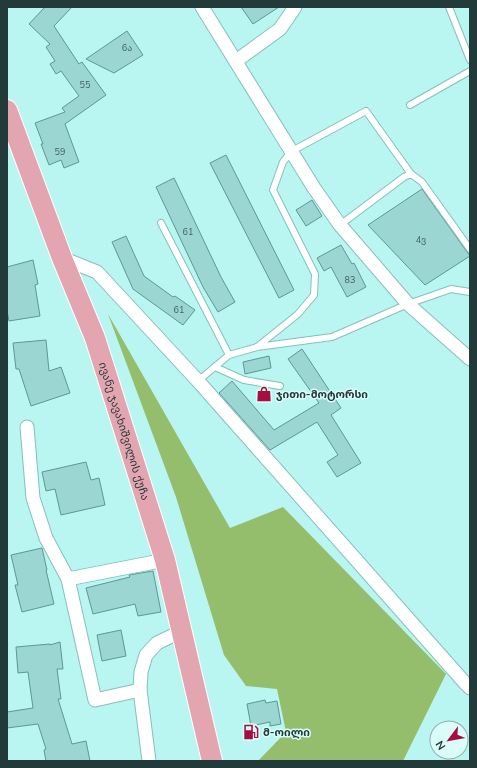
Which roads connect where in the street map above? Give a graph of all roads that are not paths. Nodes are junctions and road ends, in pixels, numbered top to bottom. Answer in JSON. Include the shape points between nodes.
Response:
{"nodes":[{"id":1,"x":202,"y":7,"type":"edge"},
{"id":2,"x":295,"y":7,"type":"edge"},
{"id":3,"x":450,"y":7,"type":"edge"},
{"id":4,"x":470,"y":60,"type":"edge"},
{"id":5,"x":236,"y":61,"type":"junction"},
{"id":6,"x":470,"y":70,"type":"edge"},
{"id":7,"x":410,"y":105,"type":"dead end"},
{"id":8,"x":7,"y":110,"type":"edge"},
{"id":9,"x":292,"y":151,"type":"junction"},
{"id":10,"x":411,"y":174,"type":"junction"},
{"id":11,"x":161,"y":223,"type":"dead end"},
{"id":12,"x":340,"y":225,"type":"junction"},
{"id":13,"x":470,"y":249,"type":"edge"},
{"id":14,"x":62,"y":258,"type":"junction"},
{"id":15,"x":470,"y":292,"type":"edge"},
{"id":16,"x":408,"y":304,"type":"junction"},
{"id":17,"x":257,"y":347,"type":"junction"},
{"id":18,"x":229,"y":355,"type":"junction"},
{"id":19,"x":470,"y":358,"type":"edge"},
{"id":20,"x":215,"y":367,"type":"junction"},
{"id":21,"x":198,"y":381,"type":"junction"},
{"id":22,"x":280,"y":386,"type":"dead end"},
{"id":23,"x":28,"y":427,"type":"dead end"},
{"id":24,"x":165,"y":560,"type":"junction"},
{"id":25,"x":68,"y":579,"type":"junction"},
{"id":26,"x":182,"y":631,"type":"junction"},
{"id":27,"x":470,"y":688,"type":"edge"},
{"id":28,"x":140,"y":690,"type":"junction"},
{"id":29,"x":149,"y":761,"type":"edge"},
{"id":30,"x":212,"y":761,"type":"edge"}],
"edges":[{"from":1,"to":5,"type":"street"},
{"from":2,"to":5,"type":"street","via":[[280,29]]},
{"from":3,"to":4,"type":"lane"},
{"from":5,"to":9,"type":"street"},
{"from":6,"to":7,"type":"lane"},
{"from":8,"to":14,"type":"main road","name":"ივანე ჯავახიშვილის ქუჩა"},
{"from":9,"to":10,"type":"lane","via":[[366,111]]},
{"from":9,"to":12,"type":"street"},
{"from":9,"to":17,"type":"lane","via":[[283,162],[273,190],[315,274],[314,295],[298,314]]},
{"from":10,"to":12,"type":"lane"},
{"from":10,"to":13,"type":"lane","via":[[422,182]]},
{"from":11,"to":18,"type":"lane"},
{"from":12,"to":16,"type":"street"},
{"from":14,"to":21,"type":"street","via":[[97,272]]},
{"from":14,"to":24,"type":"main road","name":"ივანე ჯავახიშვილის ქუჩა","via":[[95,338]]},
{"from":15,"to":16,"type":"lane","via":[[451,289]]},
{"from":16,"to":17,"type":"lane","via":[[332,337]]},
{"from":16,"to":19,"type":"street"},
{"from":17,"to":18,"type":"lane"},
{"from":18,"to":20,"type":"lane"},
{"from":20,"to":21,"type":"lane"},
{"from":20,"to":22,"type":"lane","via":[[244,380]]},
{"from":21,"to":27,"type":"street"},
{"from":23,"to":25,"type":"street","via":[[33,498],[46,538]]},
{"from":24,"to":25,"type":"street"},
{"from":24,"to":26,"type":"main road","name":"ივანე ჯავახიშვილის ქუჩა"},
{"from":25,"to":28,"type":"street","via":[[95,700]]},
{"from":26,"to":28,"type":"street","via":[[157,643],[146,655],[140,672]]},
{"from":26,"to":30,"type":"main road","name":"ივანე ჯავახიშვილის ქუჩა"},
{"from":28,"to":29,"type":"street"}]}
